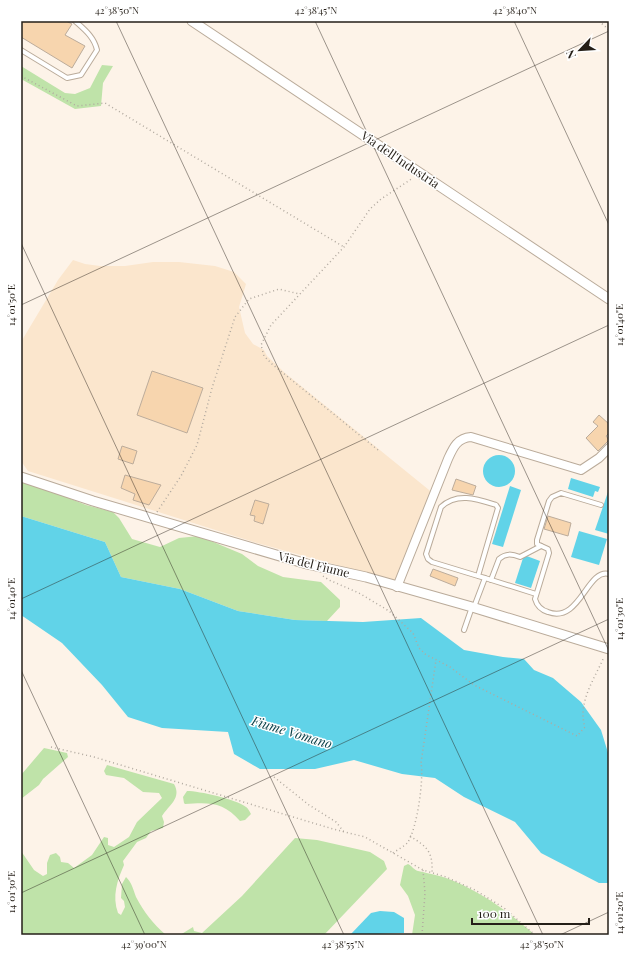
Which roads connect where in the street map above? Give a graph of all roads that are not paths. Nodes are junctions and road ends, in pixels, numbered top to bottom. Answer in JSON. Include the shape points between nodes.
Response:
{"nodes":[{"id":1,"x":76,"y":21,"type":"edge"},
{"id":2,"x":192,"y":21,"type":"edge"},
{"id":3,"x":21,"y":50,"type":"edge"},
{"id":4,"x":609,"y":298,"type":"edge"},
{"id":5,"x":609,"y":448,"type":"edge"},
{"id":6,"x":21,"y":477,"type":"edge"},
{"id":7,"x":601,"y":505,"type":"dead end"},
{"id":8,"x":541,"y":546,"type":"junction"},
{"id":9,"x":609,"y":574,"type":"edge"},
{"id":10,"x":478,"y":576,"type":"junction"},
{"id":11,"x":485,"y":578,"type":"junction"},
{"id":12,"x":492,"y":580,"type":"junction"},
{"id":13,"x":397,"y":587,"type":"junction"},
{"id":14,"x":536,"y":594,"type":"junction"},
{"id":15,"x":473,"y":607,"type":"junction"},
{"id":16,"x":464,"y":630,"type":"dead end"},
{"id":17,"x":608,"y":648,"type":"edge"}],
"edges":[{"from":1,"to":3,"type":"lane","via":[[89,33],[97,50],[81,75],[67,78]]},
{"from":2,"to":4,"type":"street","name":"Via dell'Industria"},
{"from":5,"to":13,"type":"street","via":[[581,470],[471,437],[459,441],[448,459]]},
{"from":6,"to":13,"type":"street","name":"Via del Fiume","via":[[153,519],[307,564],[366,577]]},
{"from":7,"to":8,"type":"lane","via":[[561,493],[552,497],[537,540],[537,544]]},
{"from":8,"to":12,"type":"lane","via":[[520,557],[509,554],[499,559]]},
{"from":8,"to":14,"type":"lane","via":[[548,549],[549,554]]},
{"from":9,"to":14,"type":"lane","via":[[596,577],[580,599],[563,612],[551,613],[540,608],[535,599]]},
{"from":10,"to":10,"type":"lane","via":[[498,508],[496,505],[473,498],[451,501],[441,507],[426,554],[432,562]]},
{"from":10,"to":11,"type":"lane"},
{"from":11,"to":12,"type":"lane"},
{"from":11,"to":15,"type":"lane"},
{"from":12,"to":14,"type":"lane"},
{"from":13,"to":15,"type":"street","name":"Via del Fiume"},
{"from":15,"to":16,"type":"lane"},
{"from":15,"to":17,"type":"street","name":"Via del Fiume"}]}
